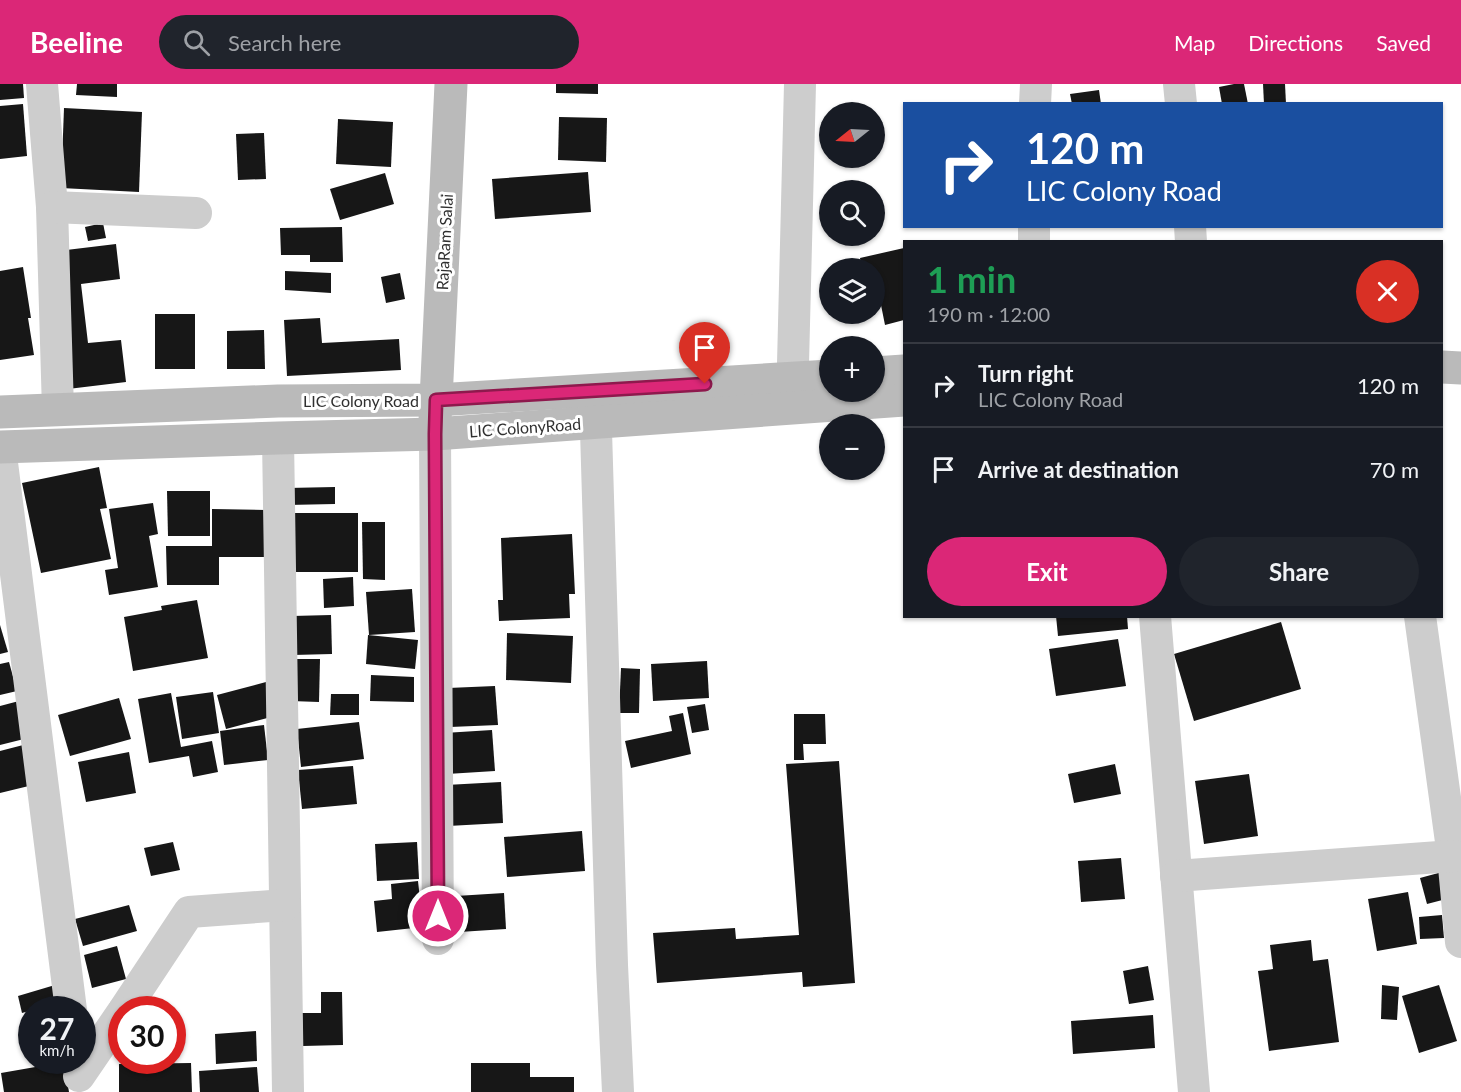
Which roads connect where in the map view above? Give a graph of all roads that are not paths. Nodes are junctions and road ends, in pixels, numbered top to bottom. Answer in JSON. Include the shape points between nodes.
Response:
{"nodes":[{"id":1,"x":42,"y":84,"type":"edge"},
{"id":2,"x":451,"y":84,"type":"edge"},
{"id":3,"x":800,"y":84,"type":"edge"},
{"id":4,"x":1036,"y":84,"type":"edge"},
{"id":5,"x":1179,"y":84,"type":"edge"},
{"id":6,"x":1035,"y":102,"type":"edge"},
{"id":7,"x":1180,"y":102,"type":"edge"},
{"id":8,"x":52,"y":207,"type":"junction"},
{"id":9,"x":196,"y":213,"type":"dead end"},
{"id":10,"x":1443,"y":367,"type":"edge"},
{"id":11,"x":1461,"y":368,"type":"edge"},
{"id":12,"x":903,"y":371,"type":"edge"},
{"id":13,"x":885,"y":372,"type":"edge"},
{"id":14,"x":819,"y":381,"type":"edge"},
{"id":15,"x":792,"y":393,"type":"junction"},
{"id":16,"x":436,"y":400,"type":"junction"},
{"id":17,"x":903,"y":400,"type":"edge"},
{"id":18,"x":595,"y":406,"type":"junction"},
{"id":19,"x":58,"y":410,"type":"junction"},
{"id":20,"x":0,"y":412,"type":"edge"},
{"id":21,"x":435,"y":434,"type":"junction"},
{"id":22,"x":278,"y":438,"type":"junction"},
{"id":23,"x":0,"y":447,"type":"edge"},
{"id":24,"x":1155,"y":618,"type":"edge"},
{"id":25,"x":1420,"y":618,"type":"edge"},
{"id":26,"x":1453,"y":856,"type":"junction"},
{"id":27,"x":1176,"y":876,"type":"junction"},
{"id":28,"x":285,"y":905,"type":"junction"},
{"id":29,"x":438,"y":939,"type":"dead end"},
{"id":30,"x":1461,"y":942,"type":"edge"},
{"id":31,"x":69,"y":996,"type":"edge"},
{"id":32,"x":133,"y":996,"type":"edge"},
{"id":33,"x":108,"y":1033,"type":"edge"},
{"id":34,"x":79,"y":1076,"type":"edge"},
{"id":35,"x":288,"y":1092,"type":"edge"},
{"id":36,"x":618,"y":1092,"type":"edge"},
{"id":37,"x":1194,"y":1092,"type":"edge"}],
"edges":[{"from":1,"to":8,"type":"street"},
{"from":2,"to":16,"type":"main road","name":"RajaRam Salai"},
{"from":3,"to":15,"type":"street"},
{"from":4,"to":6,"type":"street"},
{"from":5,"to":7,"type":"street"},
{"from":8,"to":9,"type":"street"},
{"from":8,"to":19,"type":"street"},
{"from":10,"to":11,"type":"main road"},
{"from":12,"to":13,"type":"main road"},
{"from":14,"to":15,"type":"main road"},
{"from":15,"to":17,"type":"main road","name":"LIC ColonyRoad"},
{"from":15,"to":18,"type":"main road","name":"LIC ColonyRoad"},
{"from":16,"to":18,"type":"main road","name":"LIC Colony Road"},
{"from":16,"to":19,"type":"main road","name":"LIC Colony Road","via":[[278,401]]},
{"from":16,"to":21,"type":"main road","name":"RajaRam Salai"},
{"from":18,"to":21,"type":"main road","name":"LIC ColonyRoad"},
{"from":18,"to":36,"type":"street"},
{"from":19,"to":20,"type":"main road","name":"LIC Colony Road"},
{"from":21,"to":22,"type":"main road","name":"LIC ColonyRoad"},
{"from":21,"to":29,"type":"street"},
{"from":22,"to":23,"type":"main road","name":"LIC ColonyRoad"},
{"from":22,"to":28,"type":"street"},
{"from":23,"to":31,"type":"street"},
{"from":24,"to":27,"type":"street"},
{"from":25,"to":26,"type":"street"},
{"from":26,"to":27,"type":"street"},
{"from":26,"to":30,"type":"street"},
{"from":27,"to":37,"type":"street"},
{"from":28,"to":32,"type":"street","via":[[189,912]]},
{"from":28,"to":35,"type":"street"},
{"from":33,"to":34,"type":"street"}]}
